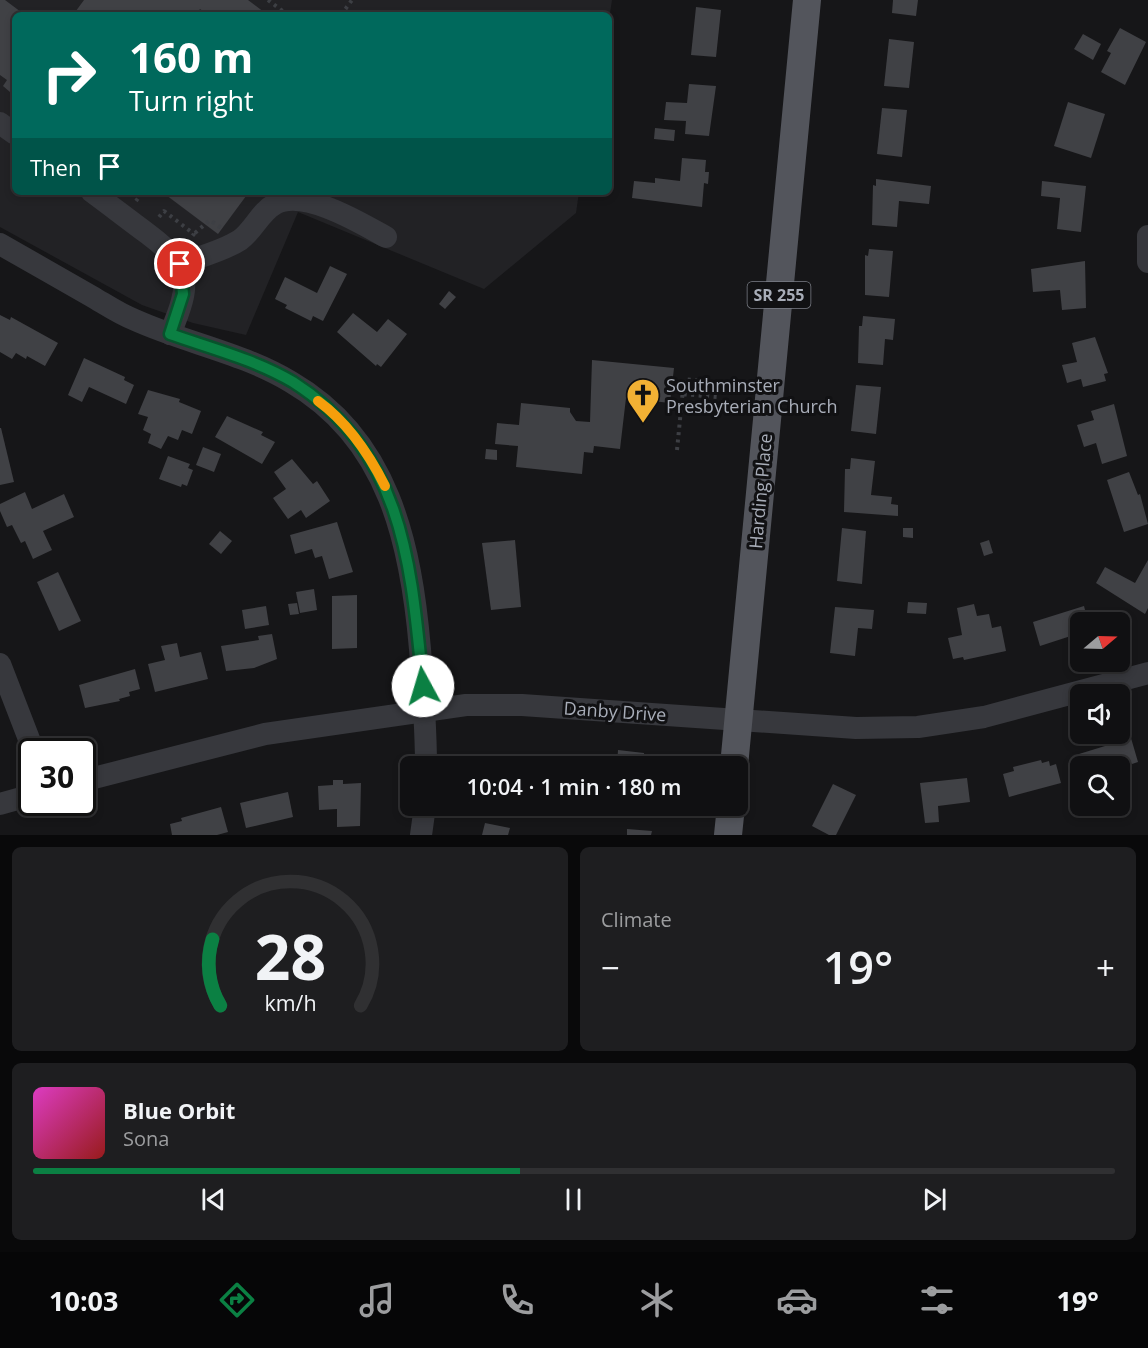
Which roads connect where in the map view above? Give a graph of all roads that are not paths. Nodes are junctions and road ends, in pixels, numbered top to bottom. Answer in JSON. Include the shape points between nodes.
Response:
{"nodes":[{"id":1,"x":807,"y":0,"type":"edge"},
{"id":2,"x":96,"y":195,"type":"edge"},
{"id":3,"x":1148,"y":236,"type":"edge"},
{"id":4,"x":386,"y":237,"type":"dead end"},
{"id":5,"x":0,"y":244,"type":"edge"},
{"id":6,"x":1148,"y":262,"type":"edge"},
{"id":7,"x":180,"y":264,"type":"junction"},
{"id":8,"x":170,"y":334,"type":"junction"},
{"id":9,"x":0,"y":664,"type":"edge"},
{"id":10,"x":1148,"y":673,"type":"edge"},
{"id":11,"x":426,"y":709,"type":"junction"},
{"id":12,"x":739,"y":720,"type":"junction"},
{"id":13,"x":29,"y":738,"type":"edge"},
{"id":14,"x":426,"y":756,"type":"edge"},
{"id":15,"x":735,"y":756,"type":"edge"},
{"id":16,"x":96,"y":777,"type":"edge"},
{"id":17,"x":18,"y":799,"type":"edge"},
{"id":18,"x":0,"y":804,"type":"edge"},
{"id":19,"x":424,"y":816,"type":"edge"},
{"id":20,"x":730,"y":816,"type":"edge"},
{"id":21,"x":422,"y":835,"type":"edge"},
{"id":22,"x":728,"y":835,"type":"edge"}],
"edges":[{"from":1,"to":12,"type":"main road","name":"Harding Place","number":"SR 255"},
{"from":2,"to":7,"type":"street","via":[[167,249]]},
{"from":3,"to":6,"type":"street"},
{"from":4,"to":7,"type":"street","via":[[306,201],[284,200],[267,210],[237,242]]},
{"from":5,"to":8,"type":"street","via":[[133,320]]},
{"from":7,"to":8,"type":"street","via":[[183,294]]},
{"from":8,"to":11,"type":"street","via":[[292,382],[336,416],[369,457],[391,498],[402,531],[416,610]]},
{"from":9,"to":13,"type":"street"},
{"from":10,"to":12,"type":"street","name":"Danby Drive","via":[[984,717],[918,727],[856,728]]},
{"from":11,"to":12,"type":"street","name":"Danby Drive","via":[[522,705]]},
{"from":11,"to":14,"type":"street"},
{"from":11,"to":16,"type":"street","name":"Danby Drive","via":[[248,738]]},
{"from":12,"to":15,"type":"main road","name":"Harding Place","number":"SR 255"},
{"from":17,"to":18,"type":"street"},
{"from":19,"to":21,"type":"street"},
{"from":20,"to":22,"type":"main road"}]}
